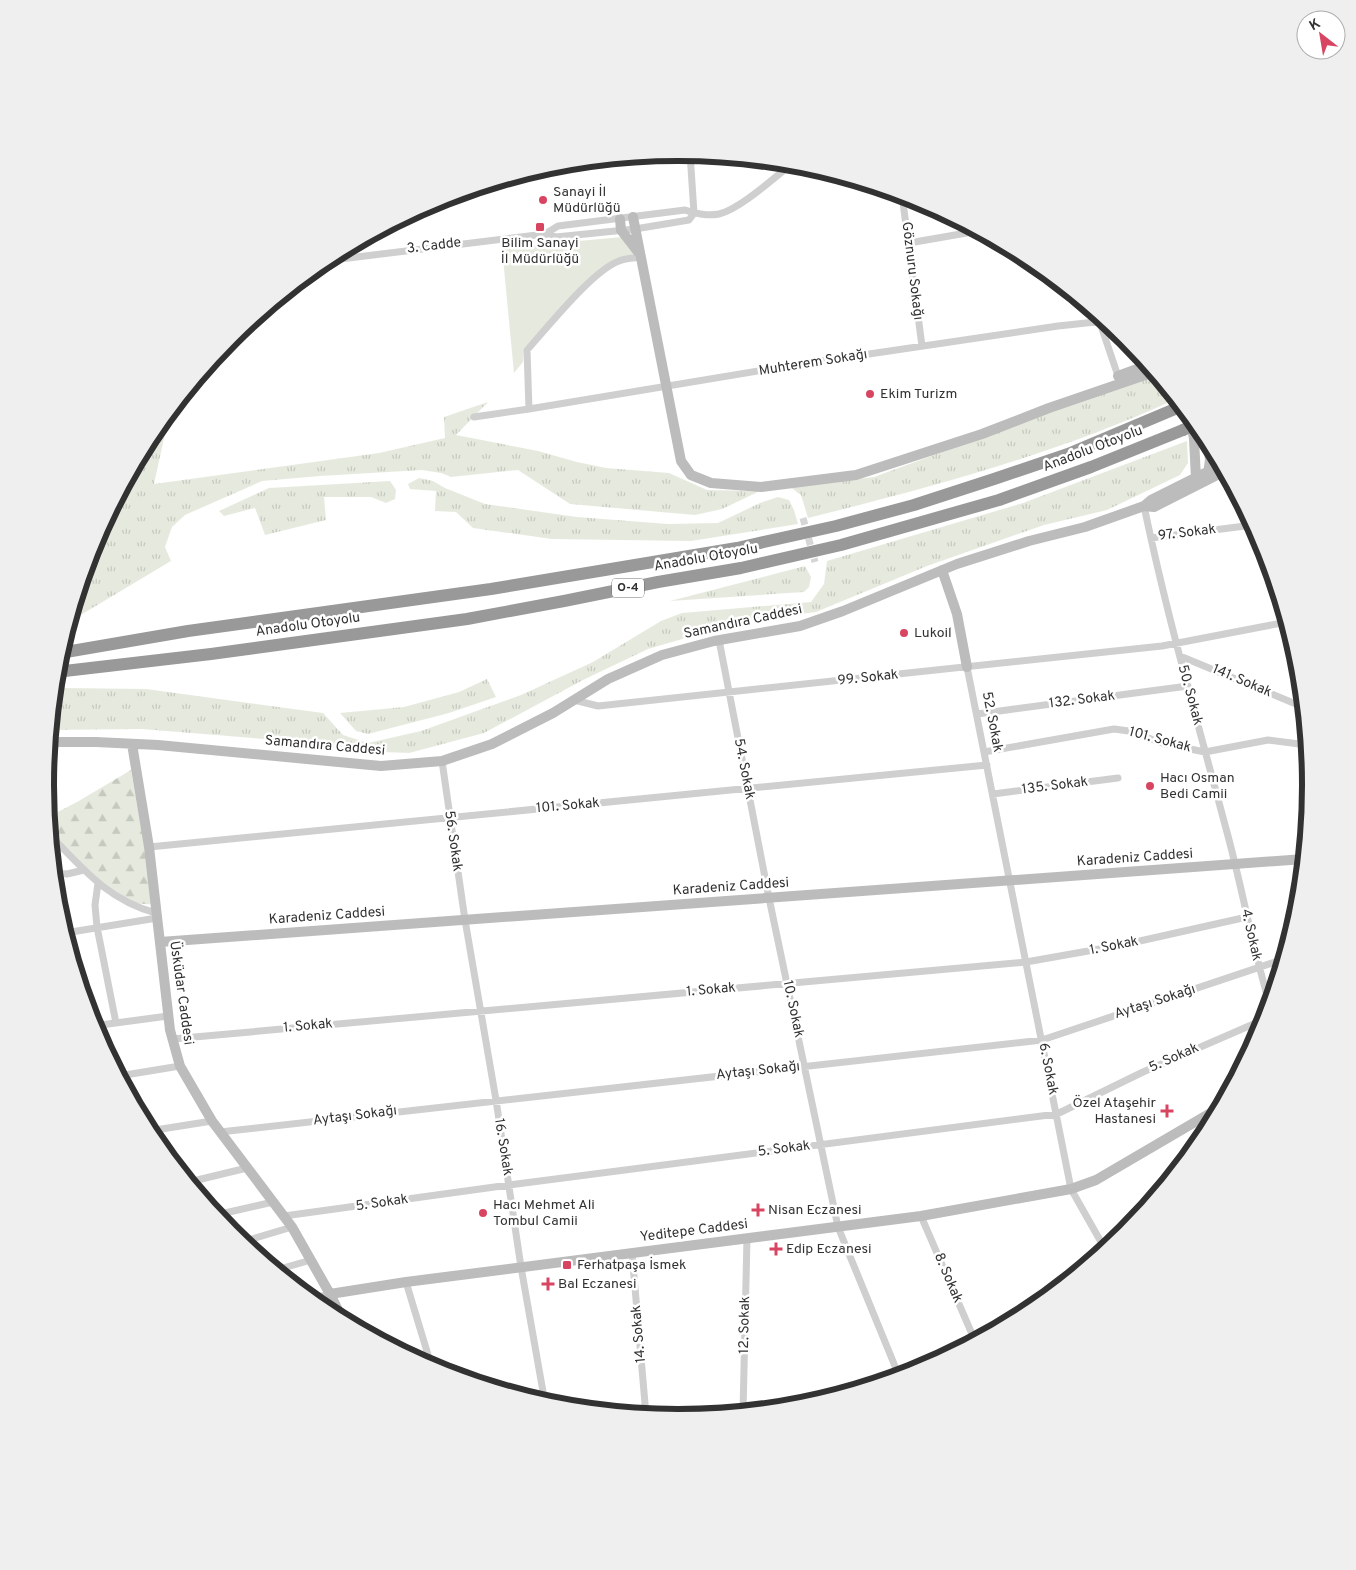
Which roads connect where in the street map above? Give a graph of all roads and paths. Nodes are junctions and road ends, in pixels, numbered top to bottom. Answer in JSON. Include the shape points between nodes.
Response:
{"nodes":[{"id":1,"x":691,"y":161,"type":"edge"},
{"id":2,"x":784,"y":170,"type":"edge"},
{"id":3,"x":903,"y":203,"type":"edge"},
{"id":4,"x":694,"y":214,"type":"junction"},
{"id":5,"x":634,"y":217,"type":"junction"},
{"id":6,"x":621,"y":224,"type":"junction"},
{"id":7,"x":635,"y":229,"type":"junction"},
{"id":8,"x":968,"y":233,"type":"edge"},
{"id":9,"x":545,"y":234,"type":"junction"},
{"id":10,"x":909,"y":243,"type":"junction"},
{"id":11,"x":642,"y":257,"type":"junction"},
{"id":12,"x":343,"y":259,"type":"edge"},
{"id":13,"x":1094,"y":320,"type":"edge"},
{"id":14,"x":1103,"y":329,"type":"edge"},
{"id":15,"x":922,"y":346,"type":"junction"},
{"id":16,"x":1142,"y":367,"type":"edge"},
{"id":17,"x":1148,"y":374,"type":"edge"},
{"id":18,"x":1118,"y":376,"type":"junction"},
{"id":19,"x":666,"y":387,"type":"junction"},
{"id":20,"x":1049,"y":408,"type":"junction"},
{"id":21,"x":529,"y":409,"type":"junction"},
{"id":22,"x":1178,"y":412,"type":"edge"},
{"id":23,"x":474,"y":417,"type":"dead end"},
{"id":24,"x":1187,"y":425,"type":"edge"},
{"id":25,"x":1189,"y":427,"type":"edge"},
{"id":26,"x":1195,"y":458,"type":"junction"},
{"id":27,"x":1210,"y":459,"type":"edge"},
{"id":28,"x":1216,"y":469,"type":"edge"},
{"id":29,"x":1219,"y":473,"type":"edge"},
{"id":30,"x":1203,"y":479,"type":"junction"},
{"id":31,"x":1176,"y":487,"type":"junction"},
{"id":32,"x":1144,"y":506,"type":"junction"},
{"id":33,"x":1246,"y":526,"type":"edge"},
{"id":34,"x":1151,"y":538,"type":"junction"},
{"id":35,"x":942,"y":570,"type":"junction"},
{"id":36,"x":1281,"y":623,"type":"edge"},
{"id":37,"x":718,"y":640,"type":"junction"},
{"id":38,"x":1176,"y":642,"type":"junction"},
{"id":39,"x":69,"y":652,"type":"edge"},
{"id":40,"x":1180,"y":656,"type":"junction"},
{"id":41,"x":967,"y":667,"type":"junction"},
{"id":42,"x":65,"y":671,"type":"edge"},
{"id":43,"x":1188,"y":686,"type":"junction"},
{"id":44,"x":729,"y":693,"type":"junction"},
{"id":45,"x":574,"y":700,"type":"junction"},
{"id":46,"x":1297,"y":705,"type":"edge"},
{"id":47,"x":976,"y":714,"type":"junction"},
{"id":48,"x":55,"y":742,"type":"edge"},
{"id":49,"x":132,"y":744,"type":"junction"},
{"id":50,"x":1301,"y":744,"type":"edge"},
{"id":51,"x":984,"y":752,"type":"junction"},
{"id":52,"x":1205,"y":752,"type":"junction"},
{"id":53,"x":442,"y":761,"type":"junction"},
{"id":54,"x":987,"y":765,"type":"junction"},
{"id":55,"x":1118,"y":778,"type":"dead end"},
{"id":56,"x":748,"y":788,"type":"junction"},
{"id":57,"x":992,"y":794,"type":"junction"},
{"id":58,"x":450,"y":817,"type":"junction"},
{"id":59,"x":57,"y":842,"type":"edge"},
{"id":60,"x":149,"y":847,"type":"junction"},
{"id":61,"x":1298,"y":859,"type":"edge"},
{"id":62,"x":1235,"y":864,"type":"junction"},
{"id":63,"x":84,"y":870,"type":"junction"},
{"id":64,"x":60,"y":873,"type":"edge"},
{"id":65,"x":1010,"y":881,"type":"junction"},
{"id":66,"x":98,"y":883,"type":"junction"},
{"id":67,"x":769,"y":898,"type":"junction"},
{"id":68,"x":156,"y":916,"type":"junction"},
{"id":69,"x":1247,"y":917,"type":"junction"},
{"id":70,"x":464,"y":920,"type":"junction"},
{"id":71,"x":97,"y":927,"type":"junction"},
{"id":72,"x":72,"y":932,"type":"edge"},
{"id":73,"x":160,"y":942,"type":"junction"},
{"id":74,"x":1026,"y":962,"type":"junction"},
{"id":75,"x":1277,"y":962,"type":"edge"},
{"id":76,"x":1258,"y":968,"type":"junction"},
{"id":77,"x":788,"y":983,"type":"junction"},
{"id":78,"x":1266,"y":993,"type":"edge"},
{"id":79,"x":479,"y":1011,"type":"junction"},
{"id":80,"x":168,"y":1016,"type":"junction"},
{"id":81,"x":116,"y":1023,"type":"junction"},
{"id":82,"x":1255,"y":1023,"type":"edge"},
{"id":83,"x":101,"y":1025,"type":"edge"},
{"id":84,"x":172,"y":1039,"type":"junction"},
{"id":85,"x":1042,"y":1040,"type":"junction"},
{"id":86,"x":180,"y":1066,"type":"junction"},
{"id":87,"x":805,"y":1066,"type":"junction"},
{"id":88,"x":125,"y":1075,"type":"edge"},
{"id":89,"x":496,"y":1100,"type":"junction"},
{"id":90,"x":1057,"y":1114,"type":"junction"},
{"id":91,"x":1208,"y":1115,"type":"edge"},
{"id":92,"x":212,"y":1121,"type":"junction"},
{"id":93,"x":157,"y":1130,"type":"edge"},
{"id":94,"x":220,"y":1132,"type":"junction"},
{"id":95,"x":821,"y":1145,"type":"junction"},
{"id":96,"x":247,"y":1168,"type":"junction"},
{"id":97,"x":196,"y":1180,"type":"edge"},
{"id":98,"x":509,"y":1185,"type":"junction"},
{"id":99,"x":1071,"y":1189,"type":"junction"},
{"id":100,"x":273,"y":1202,"type":"junction"},
{"id":101,"x":225,"y":1213,"type":"edge"},
{"id":102,"x":284,"y":1216,"type":"junction"},
{"id":103,"x":921,"y":1216,"type":"junction"},
{"id":104,"x":292,"y":1227,"type":"junction"},
{"id":105,"x":838,"y":1227,"type":"junction"},
{"id":106,"x":747,"y":1238,"type":"junction"},
{"id":107,"x":251,"y":1239,"type":"edge"},
{"id":108,"x":1102,"y":1243,"type":"edge"},
{"id":109,"x":632,"y":1253,"type":"junction"},
{"id":110,"x":311,"y":1260,"type":"junction"},
{"id":111,"x":521,"y":1267,"type":"junction"},
{"id":112,"x":283,"y":1268,"type":"edge"},
{"id":113,"x":406,"y":1282,"type":"junction"},
{"id":114,"x":330,"y":1294,"type":"junction"},
{"id":115,"x":321,"y":1296,"type":"edge"},
{"id":116,"x":337,"y":1308,"type":"edge"},
{"id":117,"x":973,"y":1335,"type":"edge"},
{"id":118,"x":429,"y":1357,"type":"edge"},
{"id":119,"x":896,"y":1370,"type":"edge"},
{"id":120,"x":543,"y":1394,"type":"edge"},
{"id":121,"x":743,"y":1406,"type":"edge"},
{"id":122,"x":645,"y":1408,"type":"edge"}],
"edges":[{"from":1,"to":4,"type":"street"},
{"from":2,"to":4,"type":"street","via":[[739,204],[720,214]]},
{"from":3,"to":10,"type":"street","name":"Göznuru Sokağı"},
{"from":4,"to":5,"type":"street","via":[[685,210]]},
{"from":4,"to":7,"type":"street","via":[[689,220]]},
{"from":5,"to":6,"type":"street"},
{"from":5,"to":7,"type":"street"},
{"from":6,"to":7,"type":"street"},
{"from":6,"to":9,"type":"street","via":[[556,237]]},
{"from":6,"to":9,"type":"street","via":[[558,226]]},
{"from":6,"to":11,"type":"street"},
{"from":7,"to":11,"type":"street"},
{"from":8,"to":10,"type":"street"},
{"from":9,"to":12,"type":"street","name":"3. Cadde"},
{"from":10,"to":15,"type":"street","name":"Göznuru Sokağı"},
{"from":11,"to":19,"type":"street"},
{"from":11,"to":21,"type":"street","via":[[618,261],[599,274],[527,350]]},
{"from":13,"to":15,"type":"street","name":"Muhterem Sokağı"},
{"from":14,"to":18,"type":"street"},
{"from":15,"to":19,"type":"street","name":"Muhterem Sokağı"},
{"from":16,"to":18,"type":"street"},
{"from":17,"to":20,"type":"street"},
{"from":18,"to":20,"type":"street"},
{"from":19,"to":20,"type":"street","via":[[681,461],[692,475],[711,483],[761,487],[856,475],[982,434]]},
{"from":19,"to":21,"type":"street","name":"Muhterem Sokağı"},
{"from":21,"to":23,"type":"street","name":"Muhterem Sokağı"},
{"from":22,"to":39,"type":"highway","name":"Anadolu Otoyolu","number":"O-4","via":[[1068,454],[914,505],[737,548],[491,589],[188,631]]},
{"from":24,"to":26,"type":"street"},
{"from":25,"to":42,"type":"highway","name":"Anadolu Otoyolu","number":"O-4","bridge":true,"via":[[999,500],[841,545],[742,568],[467,619]]},
{"from":26,"to":30,"type":"street"},
{"from":26,"to":31,"type":"street","via":[[1187,477]]},
{"from":27,"to":30,"type":"street"},
{"from":28,"to":30,"type":"street","name":"Samandıra Caddesi"},
{"from":29,"to":30,"type":"street"},
{"from":30,"to":31,"type":"street","name":"Samandıra Caddesi"},
{"from":30,"to":32,"type":"street","via":[[1154,507]]},
{"from":31,"to":32,"type":"street","name":"Samandıra Caddesi"},
{"from":32,"to":34,"type":"street","name":"50. Sokak"},
{"from":32,"to":35,"type":"street","name":"Samandıra Caddesi"},
{"from":33,"to":34,"type":"street","name":"97. Sokak"},
{"from":34,"to":38,"type":"street","name":"50. Sokak"},
{"from":35,"to":37,"type":"street","name":"Samandıra Caddesi","via":[[800,626]]},
{"from":35,"to":41,"type":"street","name":"52. Sokak","via":[[957,614]]},
{"from":36,"to":38,"type":"street"},
{"from":37,"to":44,"type":"street","name":"54. Sokak"},
{"from":37,"to":45,"type":"street","name":"Samandıra Caddesi","via":[[662,655],[608,679]]},
{"from":38,"to":40,"type":"street","name":"50. Sokak"},
{"from":38,"to":41,"type":"street","name":"99. Sokak"},
{"from":40,"to":43,"type":"street","name":"50. Sokak"},
{"from":40,"to":46,"type":"street","name":"141. Sokak"},
{"from":41,"to":44,"type":"street","name":"99. Sokak"},
{"from":41,"to":47,"type":"street","name":"52. Sokak"},
{"from":43,"to":47,"type":"street","name":"132. Sokak"},
{"from":43,"to":52,"type":"street","name":"50. Sokak"},
{"from":44,"to":45,"type":"street","name":"99. Sokak","via":[[598,706]]},
{"from":44,"to":56,"type":"street","name":"54. Sokak"},
{"from":45,"to":53,"type":"street","name":"Samandıra Caddesi","via":[[492,744]]},
{"from":47,"to":51,"type":"street","name":"52. Sokak"},
{"from":48,"to":49,"type":"street","name":"Samandıra Caddesi"},
{"from":49,"to":53,"type":"street","name":"Samandıra Caddesi","via":[[381,766]]},
{"from":49,"to":60,"type":"street","name":"Üsküdar Caddesi"},
{"from":50,"to":52,"type":"street","name":"101. Sokak","via":[[1268,740]]},
{"from":51,"to":52,"type":"street","name":"101. Sokak","via":[[1114,729]]},
{"from":51,"to":54,"type":"street","name":"52. Sokak"},
{"from":52,"to":62,"type":"street","name":"50. Sokak"},
{"from":53,"to":58,"type":"street","name":"56. Sokak"},
{"from":54,"to":56,"type":"street","name":"101. Sokak"},
{"from":54,"to":57,"type":"street","name":"52. Sokak"},
{"from":55,"to":57,"type":"street","name":"135. Sokak"},
{"from":56,"to":58,"type":"street","name":"101. Sokak"},
{"from":56,"to":67,"type":"street","name":"54. Sokak"},
{"from":57,"to":65,"type":"street","name":"52. Sokak"},
{"from":58,"to":60,"type":"street","name":"101. Sokak"},
{"from":58,"to":70,"type":"street","name":"56. Sokak"},
{"from":59,"to":63,"type":"street"},
{"from":60,"to":68,"type":"street","name":"Üsküdar Caddesi"},
{"from":61,"to":62,"type":"street","name":"Karadeniz Caddesi"},
{"from":62,"to":65,"type":"street","name":"Karadeniz Caddesi"},
{"from":62,"to":69,"type":"street","name":"4. Sokak"},
{"from":63,"to":64,"type":"street"},
{"from":63,"to":66,"type":"street"},
{"from":65,"to":67,"type":"street","name":"Karadeniz Caddesi"},
{"from":65,"to":74,"type":"street","name":"6. Sokak"},
{"from":66,"to":68,"type":"street","via":[[120,899]]},
{"from":66,"to":71,"type":"street"},
{"from":67,"to":70,"type":"street","name":"Karadeniz Caddesi"},
{"from":67,"to":77,"type":"street","name":"10. Sokak"},
{"from":68,"to":71,"type":"street"},
{"from":68,"to":73,"type":"street","name":"Üsküdar Caddesi"},
{"from":69,"to":74,"type":"street","name":"1. Sokak"},
{"from":69,"to":76,"type":"street","name":"4. Sokak"},
{"from":70,"to":73,"type":"street","name":"Karadeniz Caddesi"},
{"from":70,"to":79,"type":"street","name":"16. Sokak"},
{"from":71,"to":72,"type":"street"},
{"from":71,"to":81,"type":"street"},
{"from":73,"to":80,"type":"street","name":"Üsküdar Caddesi"},
{"from":74,"to":77,"type":"street","name":"1. Sokak"},
{"from":74,"to":85,"type":"street","name":"6. Sokak"},
{"from":75,"to":76,"type":"street","name":"Aytaşı Sokağı"},
{"from":76,"to":78,"type":"street","name":"4. Sokak"},
{"from":76,"to":85,"type":"street","name":"Aytaşı Sokağı"},
{"from":77,"to":79,"type":"street","name":"1. Sokak"},
{"from":77,"to":87,"type":"street","name":"10. Sokak"},
{"from":79,"to":84,"type":"street","name":"1. Sokak"},
{"from":79,"to":89,"type":"street","name":"16. Sokak"},
{"from":80,"to":81,"type":"street"},
{"from":80,"to":84,"type":"street","name":"Üsküdar Caddesi"},
{"from":81,"to":83,"type":"street"},
{"from":82,"to":90,"type":"street","name":"5. Sokak"},
{"from":84,"to":86,"type":"street","name":"Üsküdar Caddesi"},
{"from":85,"to":87,"type":"street","name":"Aytaşı Sokağı"},
{"from":85,"to":90,"type":"street","name":"6. Sokak"},
{"from":86,"to":88,"type":"street"},
{"from":86,"to":92,"type":"street","name":"Üsküdar Caddesi"},
{"from":87,"to":89,"type":"street","name":"Aytaşı Sokağı"},
{"from":87,"to":95,"type":"street","name":"10. Sokak"},
{"from":89,"to":94,"type":"street","name":"Aytaşı Sokağı"},
{"from":89,"to":98,"type":"street","name":"16. Sokak"},
{"from":90,"to":95,"type":"street","name":"5. Sokak"},
{"from":90,"to":99,"type":"street","name":"6. Sokak"},
{"from":91,"to":99,"type":"street","name":"Yeditepe Caddesi","via":[[1096,1180]]},
{"from":92,"to":93,"type":"street"},
{"from":92,"to":94,"type":"street","name":"Üsküdar Caddesi"},
{"from":94,"to":96,"type":"street","name":"Üsküdar Caddesi"},
{"from":95,"to":98,"type":"street","name":"5. Sokak"},
{"from":95,"to":105,"type":"street","name":"10. Sokak"},
{"from":96,"to":97,"type":"street"},
{"from":96,"to":100,"type":"street","name":"Üsküdar Caddesi"},
{"from":98,"to":102,"type":"street","name":"5. Sokak"},
{"from":98,"to":111,"type":"street","name":"16. Sokak"},
{"from":99,"to":103,"type":"street","name":"Yeditepe Caddesi"},
{"from":99,"to":108,"type":"street","name":"6. Sokak"},
{"from":100,"to":101,"type":"street"},
{"from":100,"to":102,"type":"street","name":"Üsküdar Caddesi"},
{"from":102,"to":104,"type":"street","name":"Üsküdar Caddesi"},
{"from":103,"to":105,"type":"street","name":"Yeditepe Caddesi"},
{"from":103,"to":117,"type":"street","name":"8. Sokak"},
{"from":104,"to":107,"type":"street"},
{"from":104,"to":110,"type":"street","name":"Üsküdar Caddesi"},
{"from":105,"to":106,"type":"street","name":"Yeditepe Caddesi"},
{"from":105,"to":119,"type":"street","name":"10. Sokak"},
{"from":106,"to":109,"type":"street","name":"Yeditepe Caddesi"},
{"from":106,"to":121,"type":"street","name":"12. Sokak"},
{"from":109,"to":111,"type":"street","name":"Yeditepe Caddesi"},
{"from":109,"to":122,"type":"street","name":"14. Sokak"},
{"from":110,"to":112,"type":"street"},
{"from":110,"to":114,"type":"street","name":"Üsküdar Caddesi"},
{"from":111,"to":113,"type":"street","name":"Yeditepe Caddesi"},
{"from":111,"to":120,"type":"street","name":"16. Sokak"},
{"from":113,"to":114,"type":"street","name":"Yeditepe Caddesi"},
{"from":113,"to":118,"type":"street"},
{"from":114,"to":115,"type":"street"},
{"from":114,"to":116,"type":"street","name":"Üsküdar Caddesi"}]}
